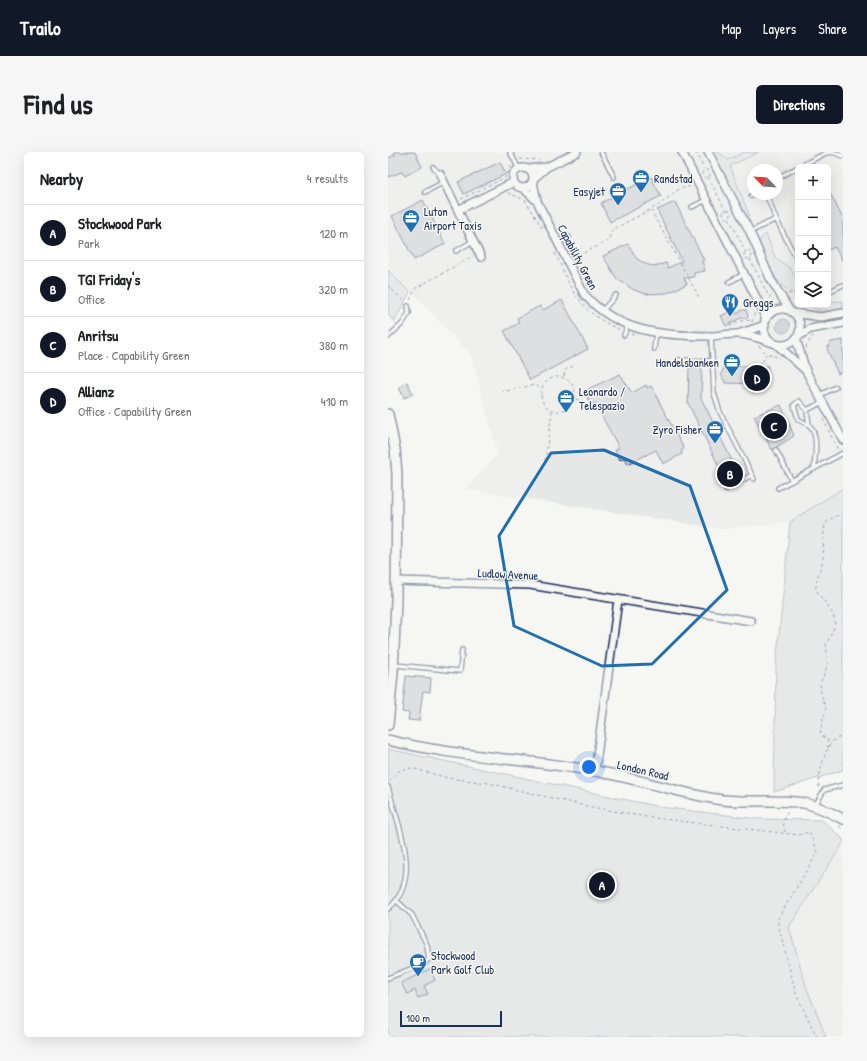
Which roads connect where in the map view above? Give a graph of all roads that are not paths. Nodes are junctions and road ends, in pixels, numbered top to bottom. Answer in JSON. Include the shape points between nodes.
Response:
{"nodes":[{"id":1,"x":510,"y":152,"type":"edge"},
{"id":2,"x":577,"y":152,"type":"edge"},
{"id":3,"x":602,"y":152,"type":"edge"},
{"id":4,"x":682,"y":152,"type":"edge"},
{"id":5,"x":708,"y":152,"type":"edge"},
{"id":6,"x":843,"y":156,"type":"edge"},
{"id":7,"x":545,"y":163,"type":"junction"},
{"id":8,"x":433,"y":167,"type":"dead end"},
{"id":9,"x":519,"y":169,"type":"junction"},
{"id":10,"x":528,"y":169,"type":"junction"},
{"id":11,"x":440,"y":174,"type":"joint"},
{"id":12,"x":783,"y":175,"type":"edge"},
{"id":13,"x":614,"y":177,"type":"dead end"},
{"id":14,"x":533,"y":180,"type":"junction"},
{"id":15,"x":444,"y":182,"type":"junction"},
{"id":16,"x":514,"y":182,"type":"junction"},
{"id":17,"x":524,"y":188,"type":"junction"},
{"id":18,"x":425,"y":192,"type":"dead end"},
{"id":19,"x":707,"y":199,"type":"junction"},
{"id":20,"x":768,"y":200,"type":"edge"},
{"id":21,"x":536,"y":201,"type":"junction"},
{"id":22,"x":692,"y":207,"type":"dead end"},
{"id":23,"x":458,"y":210,"type":"junction"},
{"id":24,"x":776,"y":219,"type":"junction"},
{"id":25,"x":750,"y":232,"type":"junction"},
{"id":26,"x":569,"y":237,"type":"dead end"},
{"id":27,"x":473,"y":241,"type":"junction"},
{"id":28,"x":558,"y":243,"type":"junction"},
{"id":29,"x":456,"y":251,"type":"dead end"},
{"id":30,"x":479,"y":255,"type":"road end"},
{"id":31,"x":795,"y":256,"type":"edge"},
{"id":32,"x":745,"y":274,"type":"junction"},
{"id":33,"x":729,"y":282,"type":"dead end"},
{"id":34,"x":843,"y":285,"type":"edge"},
{"id":35,"x":831,"y":291,"type":"edge"},
{"id":36,"x":616,"y":295,"type":"dead end"},
{"id":37,"x":408,"y":306,"type":"road end"},
{"id":38,"x":602,"y":312,"type":"junction"},
{"id":39,"x":792,"y":312,"type":"junction"},
{"id":40,"x":843,"y":313,"type":"edge"},
{"id":41,"x":765,"y":322,"type":"junction"},
{"id":42,"x":843,"y":323,"type":"edge"},
{"id":43,"x":628,"y":325,"type":"junction"},
{"id":44,"x":656,"y":333,"type":"junction"},
{"id":45,"x":625,"y":334,"type":"road end"},
{"id":46,"x":738,"y":334,"type":"junction"},
{"id":47,"x":711,"y":336,"type":"junction"},
{"id":48,"x":388,"y":337,"type":"edge"},
{"id":49,"x":798,"y":337,"type":"junction"},
{"id":50,"x":775,"y":344,"type":"junction"},
{"id":51,"x":654,"y":350,"type":"dead end"},
{"id":52,"x":678,"y":360,"type":"dead end"},
{"id":53,"x":712,"y":361,"type":"junction"},
{"id":54,"x":806,"y":371,"type":"junction"},
{"id":55,"x":836,"y":387,"type":"dead end"},
{"id":56,"x":822,"y":398,"type":"junction"},
{"id":57,"x":807,"y":410,"type":"junction"},
{"id":58,"x":388,"y":414,"type":"edge"},
{"id":59,"x":809,"y":425,"type":"junction"},
{"id":60,"x":843,"y":440,"type":"edge"},
{"id":61,"x":776,"y":450,"type":"dead end"},
{"id":62,"x":842,"y":454,"type":"edge"},
{"id":63,"x":814,"y":469,"type":"junction"},
{"id":64,"x":792,"y":481,"type":"junction"},
{"id":65,"x":778,"y":488,"type":"dead end"},
{"id":66,"x":726,"y":489,"type":"dead end"},
{"id":67,"x":396,"y":581,"type":"junction"},
{"id":68,"x":618,"y":600,"type":"junction"},
{"id":69,"x":751,"y":620,"type":"dead end"},
{"id":70,"x":462,"y":650,"type":"dead end"},
{"id":71,"x":391,"y":670,"type":"edge"},
{"id":72,"x":388,"y":725,"type":"edge"},
{"id":73,"x":388,"y":740,"type":"edge"},
{"id":74,"x":595,"y":771,"type":"junction"},
{"id":75,"x":843,"y":784,"type":"edge"},
{"id":76,"x":388,"y":787,"type":"edge"},
{"id":77,"x":815,"y":806,"type":"junction"},
{"id":78,"x":843,"y":818,"type":"edge"},
{"id":79,"x":397,"y":901,"type":"junction"},
{"id":80,"x":388,"y":909,"type":"edge"},
{"id":81,"x":388,"y":978,"type":"edge"}],
"edges":[{"from":1,"to":9,"type":"lane"},
{"from":2,"to":7,"type":"street"},
{"from":3,"to":13,"type":"lane"},
{"from":4,"to":19,"type":"street"},
{"from":5,"to":25,"type":"street"},
{"from":6,"to":12,"type":"lane","via":[[832,152],[826,153]]},
{"from":7,"to":10,"type":"street"},
{"from":7,"to":14,"type":"street"},
{"from":8,"to":11,"type":"lane"},
{"from":9,"to":10,"type":"street"},
{"from":9,"to":16,"type":"street","via":[[514,176]]},
{"from":10,"to":14,"type":"street"},
{"from":11,"to":15,"type":"street"},
{"from":14,"to":17,"type":"street","via":[[529,187]]},
{"from":14,"to":21,"type":"street"},
{"from":15,"to":18,"type":"lane"},
{"from":15,"to":23,"type":"street"},
{"from":16,"to":17,"type":"street","via":[[518,187]]},
{"from":16,"to":23,"type":"street"},
{"from":17,"to":21,"type":"street"},
{"from":19,"to":22,"type":"lane"},
{"from":19,"to":32,"type":"street"},
{"from":20,"to":24,"type":"lane"},
{"from":21,"to":28,"type":"street","name":"Capability Green"},
{"from":23,"to":27,"type":"street"},
{"from":24,"to":25,"type":"lane"},
{"from":24,"to":31,"type":"lane"},
{"from":25,"to":39,"type":"street","via":[[770,278]]},
{"from":26,"to":28,"type":"lane"},
{"from":27,"to":29,"type":"lane"},
{"from":27,"to":30,"type":"street"},
{"from":28,"to":38,"type":"street","name":"Capability Green","via":[[584,294]]},
{"from":32,"to":33,"type":"lane"},
{"from":32,"to":41,"type":"street"},
{"from":34,"to":35,"type":"lane"},
{"from":36,"to":38,"type":"lane"},
{"from":37,"to":48,"type":"lane","via":[[409,313],[402,324]]},
{"from":38,"to":43,"type":"street","name":"Capability Green"},
{"from":39,"to":40,"type":"street","via":[[816,317]]},
{"from":39,"to":41,"type":"street","via":[[779,310]]},
{"from":39,"to":49,"type":"street","via":[[800,323]]},
{"from":41,"to":46,"type":"street"},
{"from":41,"to":50,"type":"street","via":[[766,335]]},
{"from":42,"to":49,"type":"street","via":[[810,329]]},
{"from":43,"to":44,"type":"street","name":"Capability Green"},
{"from":43,"to":45,"type":"lane"},
{"from":44,"to":47,"type":"street","name":"Capability Green"},
{"from":44,"to":51,"type":"lane"},
{"from":46,"to":47,"type":"street","name":"Capability Green"},
{"from":46,"to":50,"type":"street","name":"Capability Green"},
{"from":47,"to":53,"type":"lane"},
{"from":49,"to":50,"type":"street","via":[[786,345]]},
{"from":49,"to":54,"type":"street"},
{"from":50,"to":54,"type":"street"},
{"from":52,"to":53,"type":"lane"},
{"from":53,"to":66,"type":"lane","via":[[714,393],[720,412],[753,477]]},
{"from":54,"to":56,"type":"street"},
{"from":55,"to":56,"type":"lane"},
{"from":56,"to":57,"type":"lane"},
{"from":56,"to":60,"type":"street"},
{"from":57,"to":59,"type":"lane"},
{"from":57,"to":59,"type":"lane","via":[[799,401],[794,404],[798,419]]},
{"from":58,"to":67,"type":"street","via":[[397,475]]},
{"from":59,"to":63,"type":"lane","via":[[816,442]]},
{"from":61,"to":64,"type":"lane"},
{"from":62,"to":63,"type":"lane"},
{"from":63,"to":64,"type":"lane"},
{"from":64,"to":65,"type":"lane"},
{"from":67,"to":68,"type":"street","name":"Ludlow Avenue","via":[[530,585]]},
{"from":67,"to":71,"type":"street"},
{"from":68,"to":69,"type":"street","name":"Ludlow Avenue"},
{"from":68,"to":74,"type":"street"},
{"from":70,"to":71,"type":"lane","via":[[460,671]]},
{"from":71,"to":72,"type":"street"},
{"from":73,"to":74,"type":"street","name":"London Road","via":[[437,750]]},
{"from":74,"to":77,"type":"street","name":"London Road","via":[[714,799],[795,802]]},
{"from":75,"to":77,"type":"lane","via":[[824,790]]},
{"from":76,"to":79,"type":"lane","via":[[406,848],[405,880]]},
{"from":77,"to":78,"type":"street","name":"London Road"},
{"from":79,"to":80,"type":"lane"},
{"from":79,"to":81,"type":"lane","via":[[410,912],[427,945],[429,958],[425,963]]}]}
